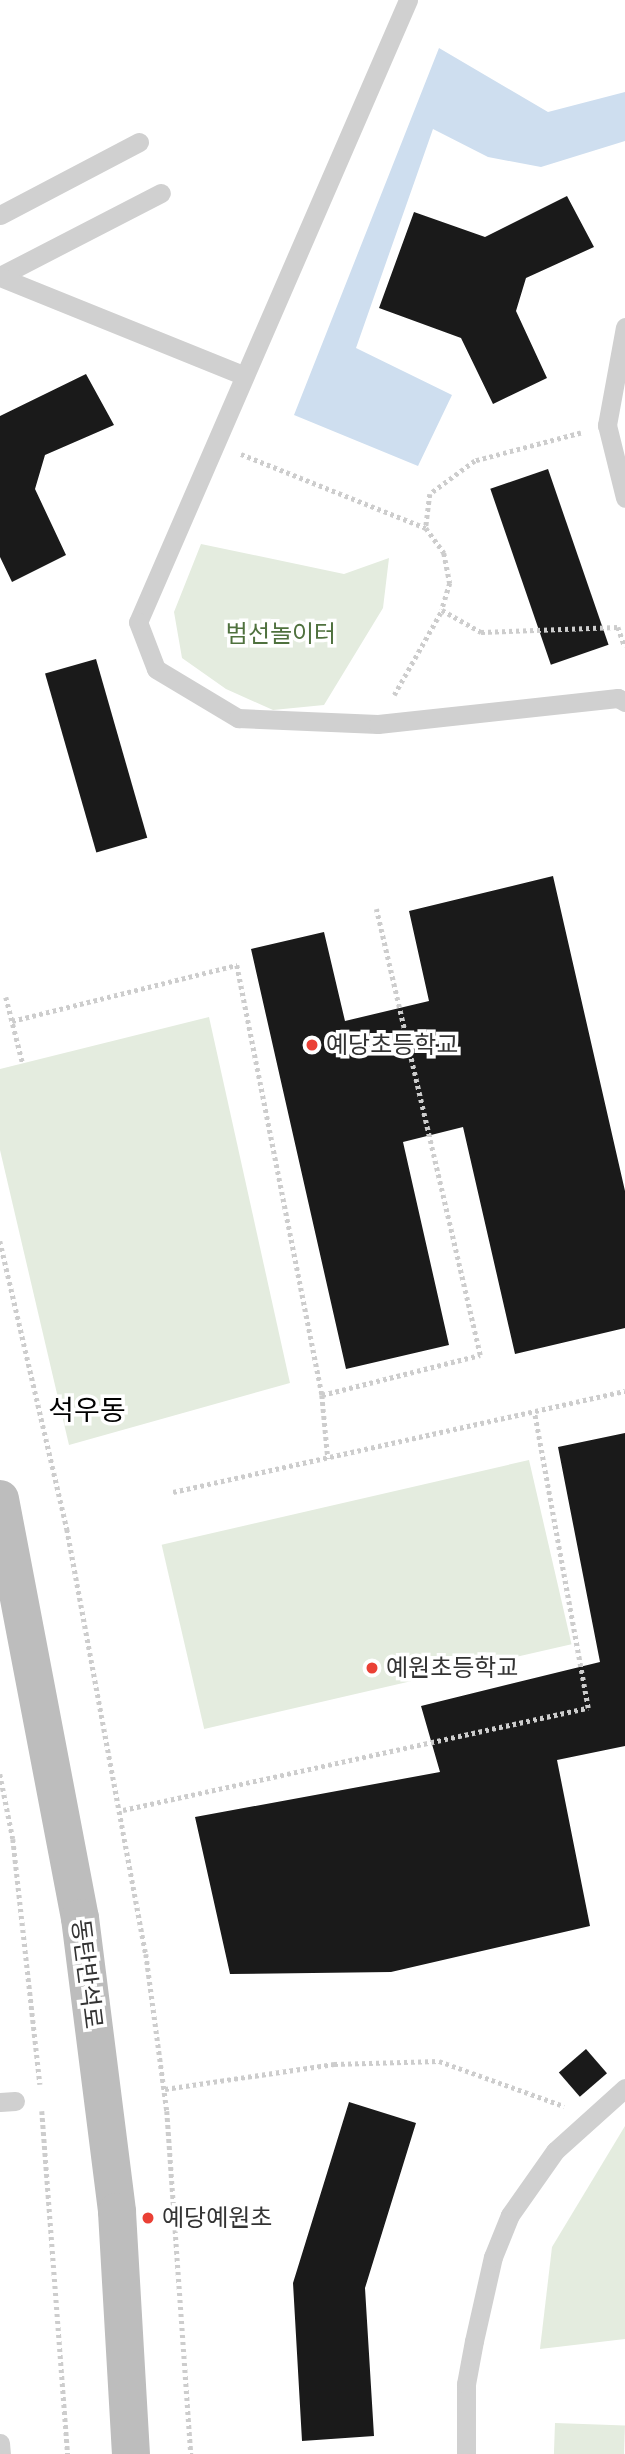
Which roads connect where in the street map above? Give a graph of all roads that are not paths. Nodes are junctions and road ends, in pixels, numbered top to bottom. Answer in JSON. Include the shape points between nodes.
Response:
{"nodes":[{"id":1,"x":408,"y":0,"type":"edge"},
{"id":2,"x":139,"y":142,"type":"dead end"},
{"id":3,"x":161,"y":193,"type":"dead end"},
{"id":4,"x":0,"y":215,"type":"edge"},
{"id":5,"x":0,"y":277,"type":"edge"},
{"id":6,"x":625,"y":327,"type":"edge"},
{"id":7,"x":243,"y":375,"type":"junction"},
{"id":8,"x":625,"y":498,"type":"edge"},
{"id":9,"x":625,"y":702,"type":"edge"},
{"id":10,"x":0,"y":1499,"type":"edge"},
{"id":11,"x":625,"y":2088,"type":"edge"},
{"id":12,"x":0,"y":2443,"type":"edge"},
{"id":13,"x":1,"y":2454,"type":"edge"},
{"id":14,"x":131,"y":2454,"type":"edge"},
{"id":15,"x":466,"y":2454,"type":"edge"}],
"edges":[{"from":1,"to":7,"type":"lane"},
{"from":2,"to":4,"type":"lane"},
{"from":3,"to":5,"type":"lane"},
{"from":5,"to":7,"type":"lane"},
{"from":6,"to":8,"type":"lane","via":[[607,425]]},
{"from":7,"to":9,"type":"lane","via":[[138,622],[156,669],[238,718],[377,724],[618,698]]},
{"from":10,"to":14,"type":"street","name":"동탄반석로","via":[[80,1918],[117,2212]]},
{"from":11,"to":15,"type":"lane","via":[[592,2115],[529,2186],[493,2257],[466,2384]]},
{"from":12,"to":13,"type":"lane"}]}
